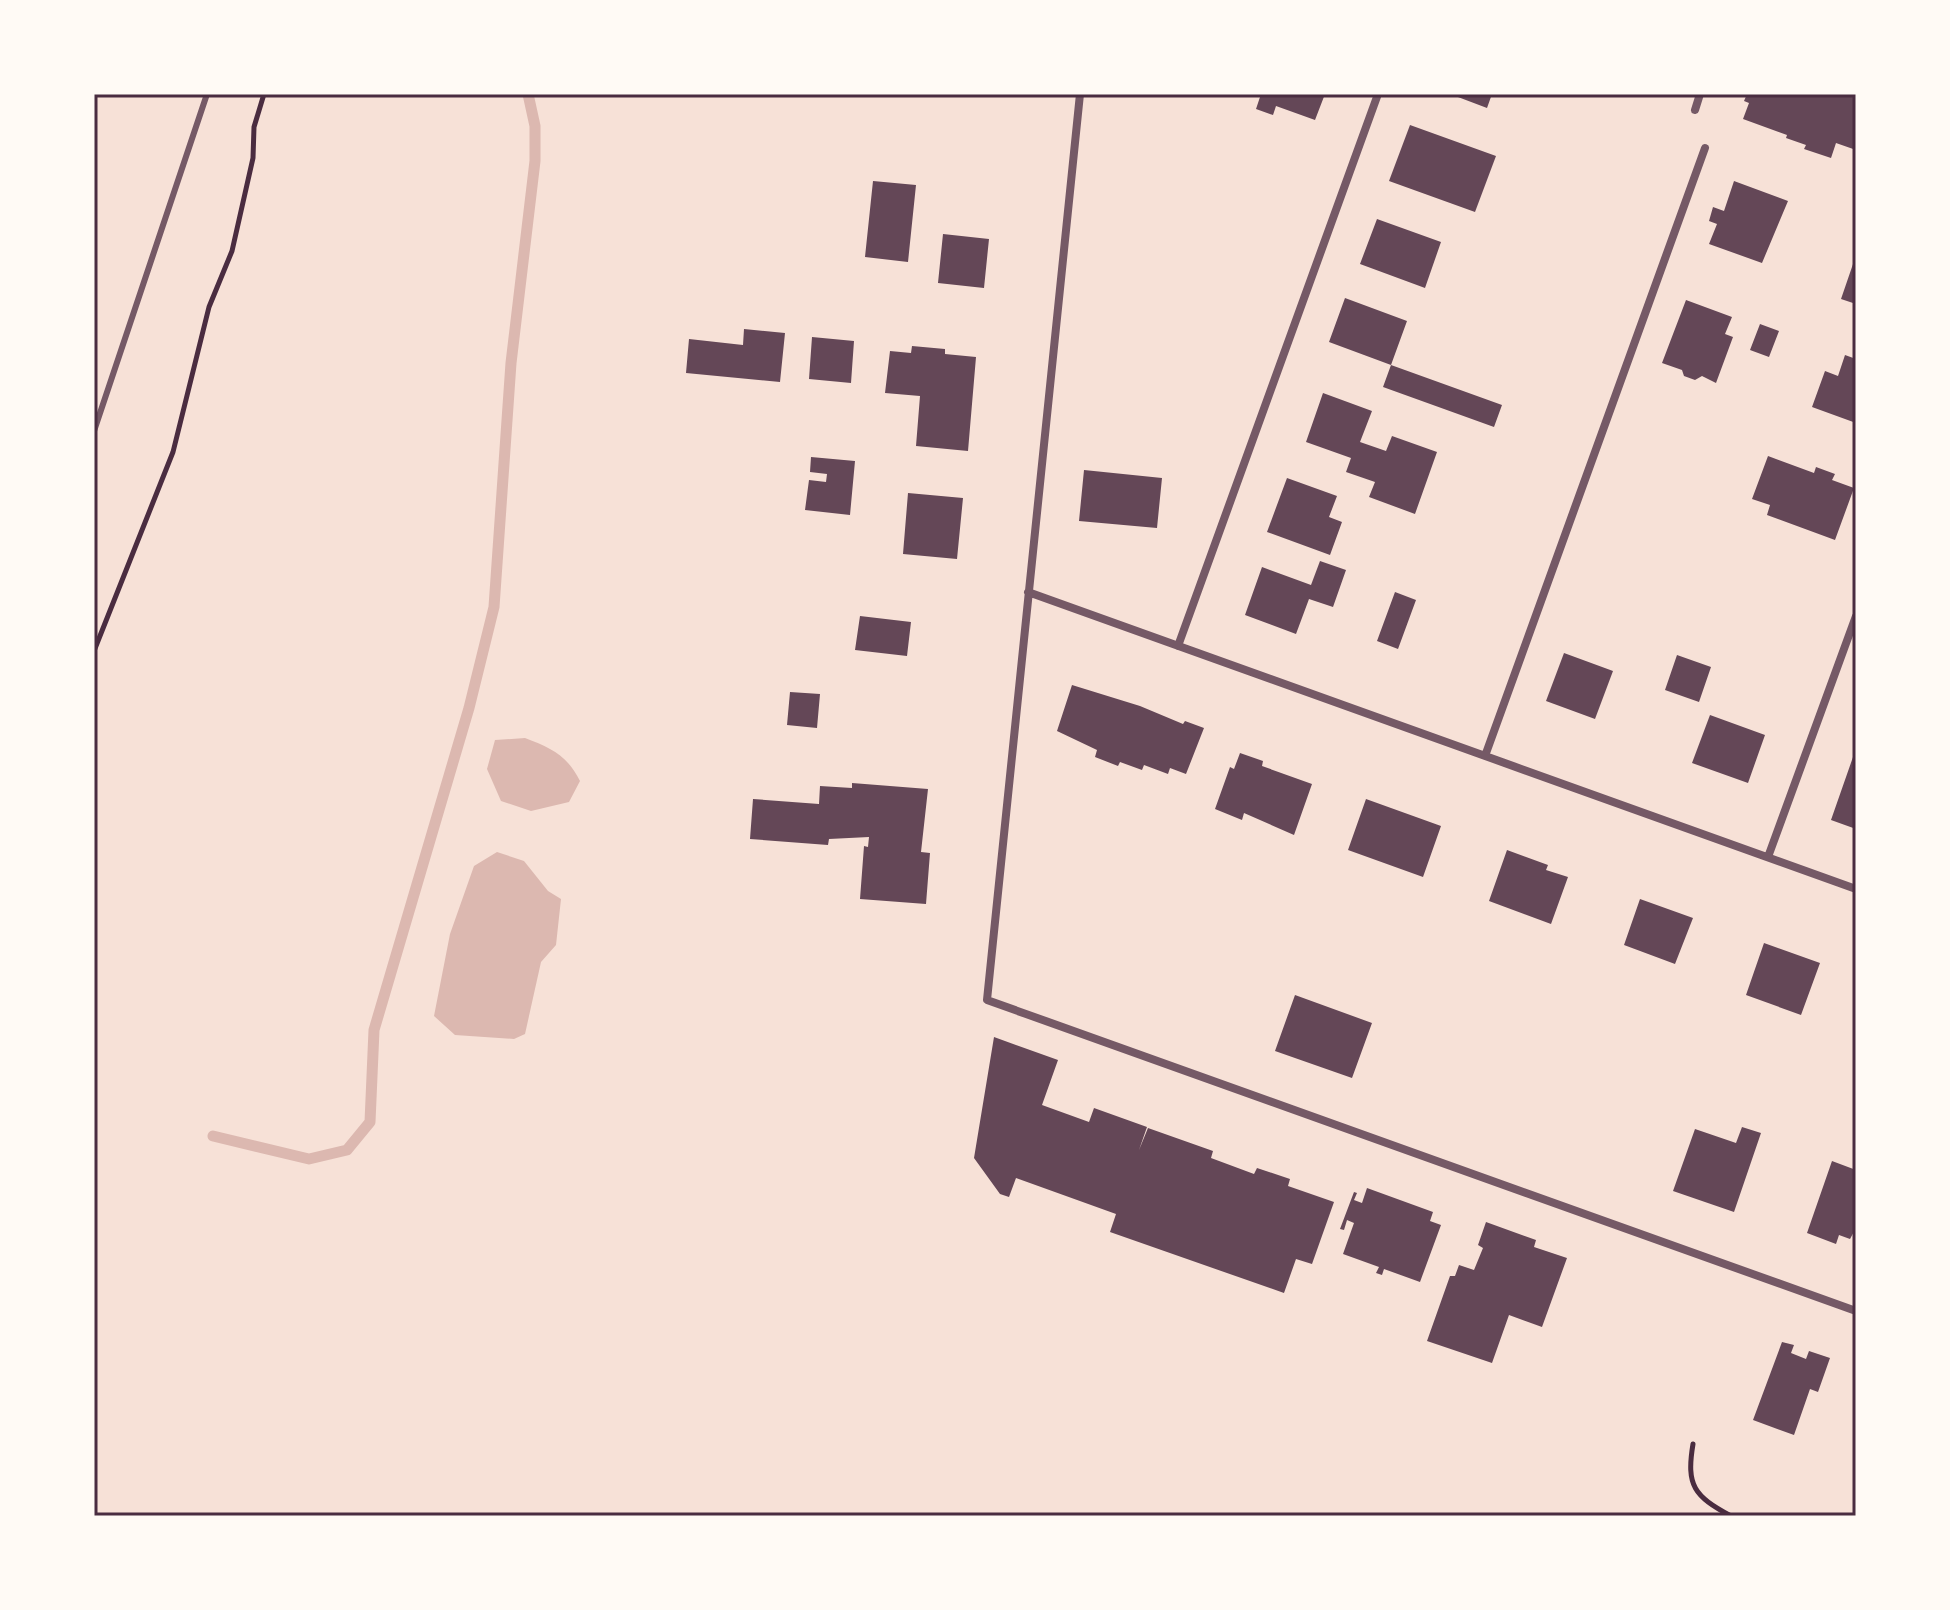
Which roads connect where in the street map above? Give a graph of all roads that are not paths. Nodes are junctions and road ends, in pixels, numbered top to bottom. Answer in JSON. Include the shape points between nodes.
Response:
{"nodes":[{"id":1,"x":207,"y":94,"type":"edge"},
{"id":2,"x":1080,"y":94,"type":"edge"},
{"id":3,"x":1378,"y":94,"type":"edge"},
{"id":4,"x":1700,"y":94,"type":"edge"},
{"id":5,"x":1695,"y":110,"type":"dead end"},
{"id":6,"x":1705,"y":148,"type":"dead end"},
{"id":7,"x":94,"y":431,"type":"edge"},
{"id":8,"x":1028,"y":592,"type":"junction"},
{"id":9,"x":1856,"y":616,"type":"edge"},
{"id":10,"x":1178,"y":646,"type":"junction"},
{"id":11,"x":1485,"y":756,"type":"junction"},
{"id":12,"x":1768,"y":857,"type":"junction"},
{"id":13,"x":1856,"y":889,"type":"edge"},
{"id":14,"x":1856,"y":1311,"type":"edge"}],
"edges":[{"from":1,"to":7,"type":"lane"},
{"from":2,"to":8,"type":"street"},
{"from":3,"to":10,"type":"street"},
{"from":4,"to":5,"type":"street"},
{"from":6,"to":11,"type":"street"},
{"from":8,"to":10,"type":"street"},
{"from":8,"to":14,"type":"street","via":[[987,1000]]},
{"from":9,"to":12,"type":"street"},
{"from":10,"to":11,"type":"street"},
{"from":11,"to":12,"type":"street"},
{"from":12,"to":13,"type":"street"}]}
